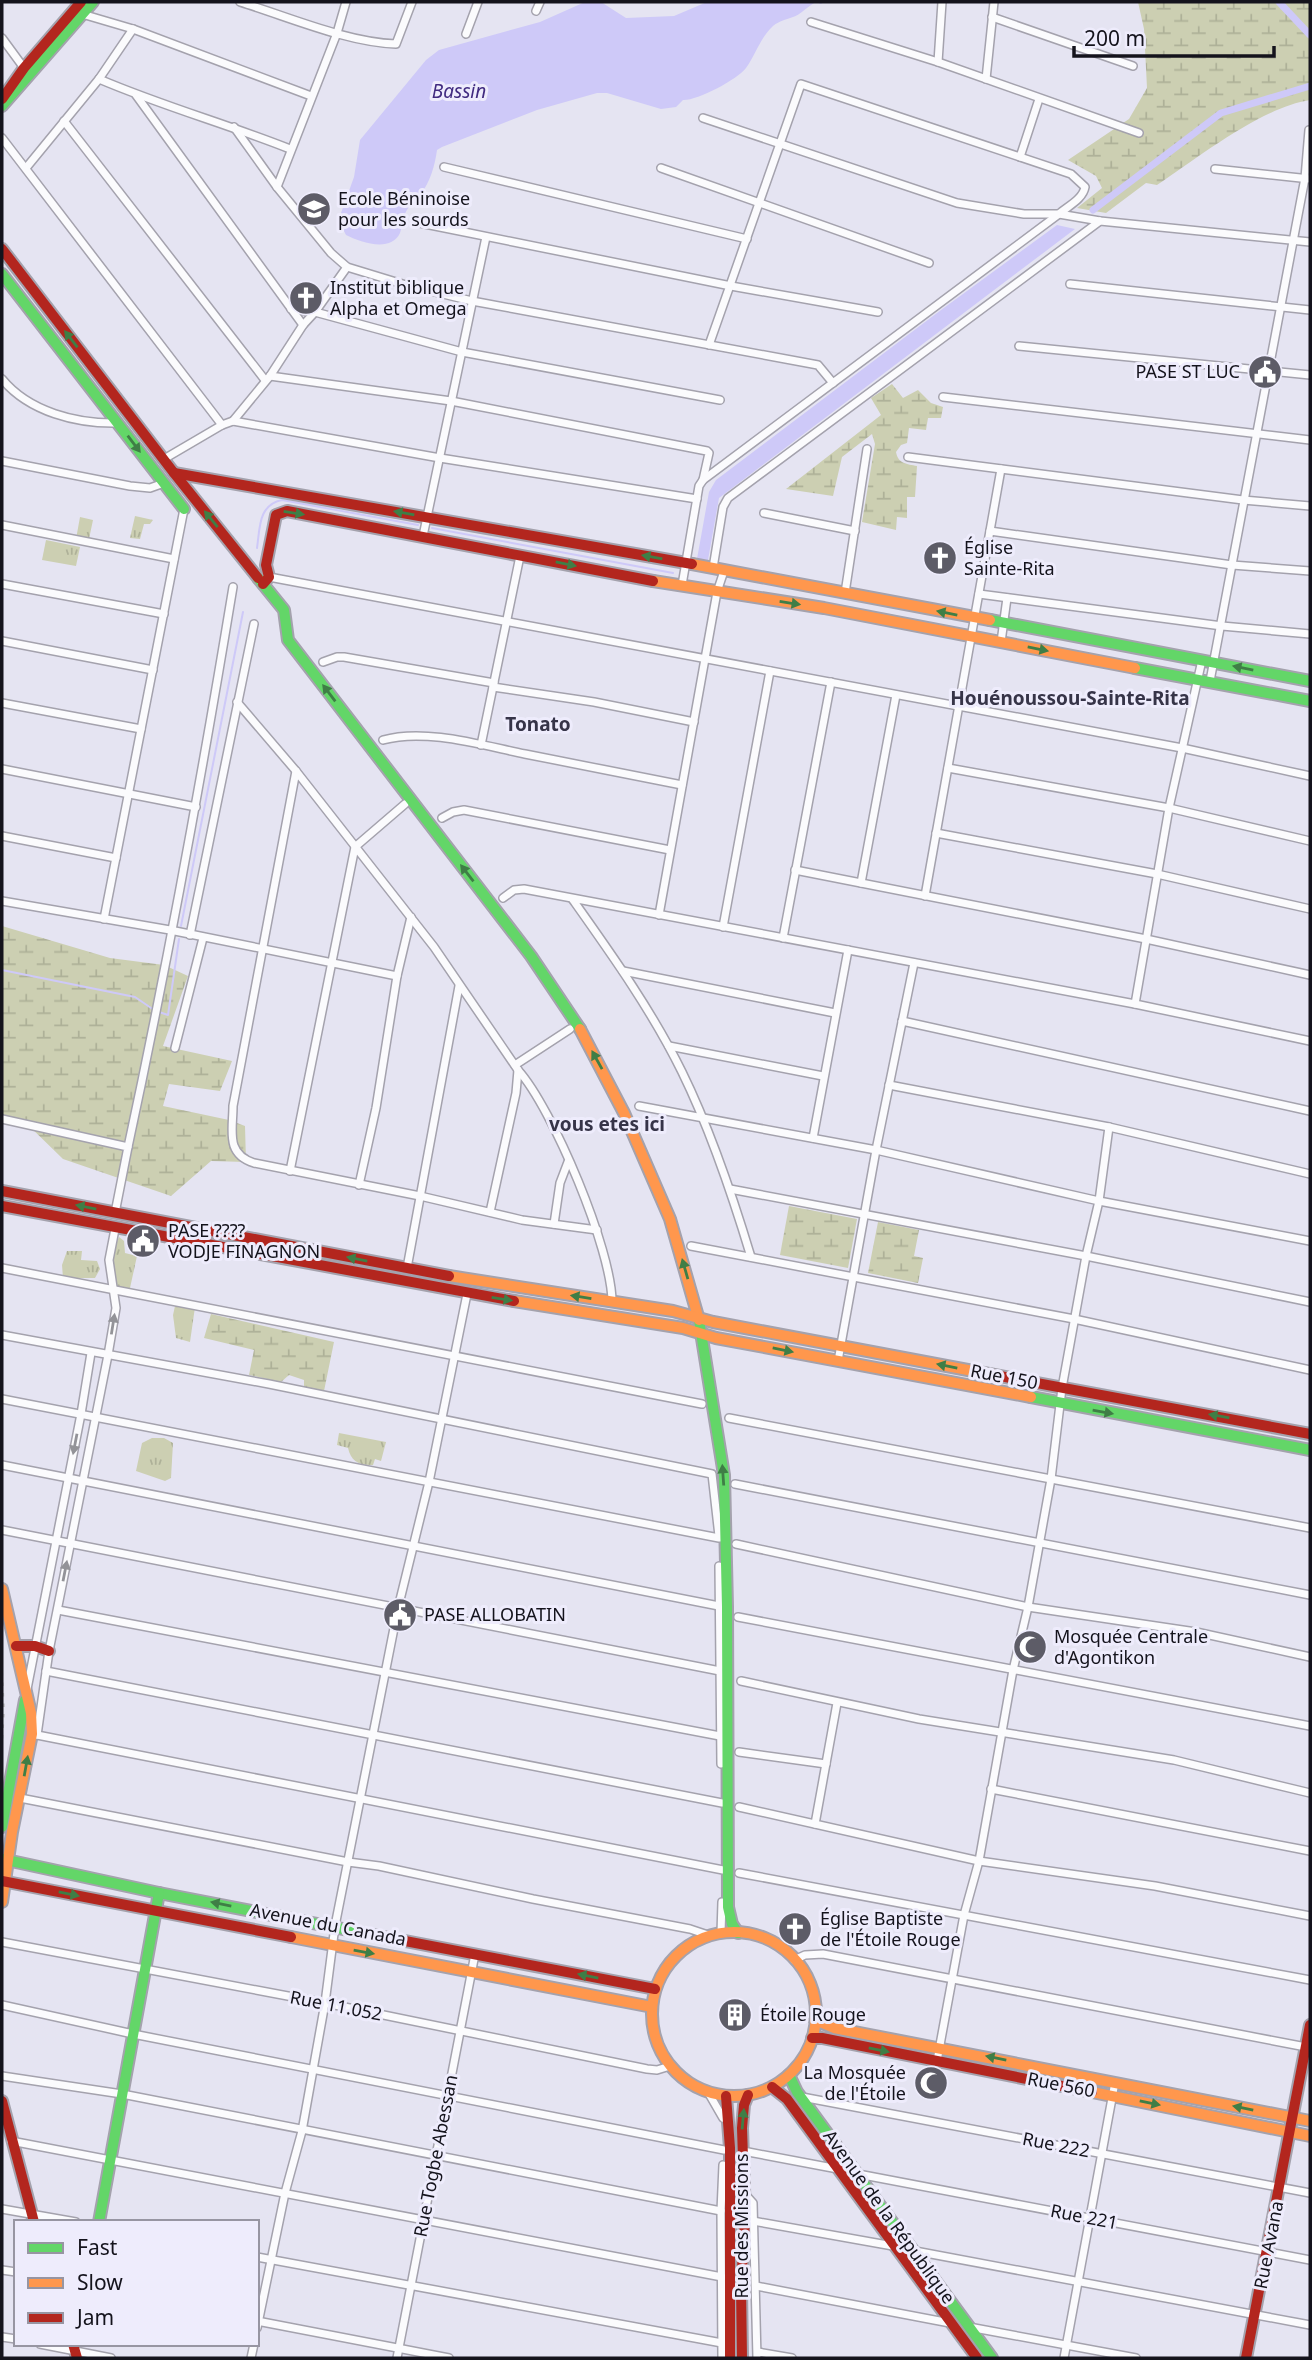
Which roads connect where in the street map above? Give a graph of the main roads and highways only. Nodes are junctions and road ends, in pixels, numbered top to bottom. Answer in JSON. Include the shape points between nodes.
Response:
{"nodes":[{"id":1,"x":80,"y":2,"type":"edge"},
{"id":2,"x":93,"y":2,"type":"edge"},
{"id":3,"x":2,"y":99,"type":"edge"},
{"id":4,"x":2,"y":106,"type":"edge"},
{"id":5,"x":2,"y":249,"type":"edge"},
{"id":6,"x":2,"y":274,"type":"edge"},
{"id":7,"x":174,"y":472,"type":"junction"},
{"id":8,"x":184,"y":509,"type":"road end"},
{"id":9,"x":266,"y":580,"type":"junction"},
{"id":10,"x":1310,"y":681,"type":"edge"},
{"id":11,"x":1310,"y":701,"type":"edge"},
{"id":12,"x":2,"y":1191,"type":"edge"},
{"id":13,"x":2,"y":1206,"type":"edge"},
{"id":14,"x":699,"y":1318,"type":"junction"},
{"id":15,"x":703,"y":1334,"type":"junction"},
{"id":16,"x":1247,"y":1421,"type":"junction"},
{"id":17,"x":1310,"y":1434,"type":"edge"},
{"id":18,"x":1244,"y":1437,"type":"junction"},
{"id":19,"x":1310,"y":1450,"type":"edge"},
{"id":20,"x":2,"y":1589,"type":"edge"},
{"id":21,"x":16,"y":1646,"type":"junction"},
{"id":22,"x":49,"y":1651,"type":"road end"},
{"id":23,"x":26,"y":1697,"type":"junction"},
{"id":24,"x":2,"y":1827,"type":"edge"},
{"id":25,"x":5,"y":1860,"type":"edge"},
{"id":26,"x":3,"y":1881,"type":"edge"},
{"id":27,"x":159,"y":1893,"type":"junction"},
{"id":28,"x":2,"y":1902,"type":"edge"},
{"id":29,"x":156,"y":1910,"type":"junction"},
{"id":30,"x":738,"y":1933,"type":"junction"},
{"id":31,"x":655,"y":1989,"type":"junction"},
{"id":32,"x":652,"y":2007,"type":"junction"},
{"id":33,"x":815,"y":2020,"type":"junction"},
{"id":34,"x":1310,"y":2025,"type":"edge"},
{"id":35,"x":812,"y":2038,"type":"junction"},
{"id":36,"x":789,"y":2075,"type":"junction"},
{"id":37,"x":772,"y":2087,"type":"junction"},
{"id":38,"x":748,"y":2095,"type":"junction"},
{"id":39,"x":726,"y":2096,"type":"junction"},
{"id":40,"x":2,"y":2101,"type":"edge"},
{"id":41,"x":1293,"y":2118,"type":"junction"},
{"id":42,"x":1310,"y":2121,"type":"edge"},
{"id":43,"x":1291,"y":2132,"type":"junction"},
{"id":44,"x":1310,"y":2136,"type":"edge"},
{"id":45,"x":32,"y":2217,"type":"edge"},
{"id":46,"x":99,"y":2220,"type":"edge"},
{"id":47,"x":730,"y":2358,"type":"edge"},
{"id":48,"x":742,"y":2358,"type":"edge"},
{"id":49,"x":977,"y":2358,"type":"edge"},
{"id":50,"x":992,"y":2358,"type":"edge"},
{"id":51,"x":1247,"y":2358,"type":"edge"}],
"edges":[{"from":1,"to":3,"type":"main road"},
{"from":2,"to":4,"type":"main road"},
{"from":7,"to":5,"type":"main road","one_way":true},
{"from":6,"to":8,"type":"main road","one_way":true},
{"from":9,"to":7,"type":"main road","one_way":true},
{"from":10,"to":7,"type":"main road","one_way":true},
{"from":9,"to":11,"type":"main road","one_way":true,"via":[[276,515],[283,510]]},
{"from":14,"to":9,"type":"main road","one_way":true,"via":[[661,1196],[577,1024],[531,956],[288,640],[284,610]]},
{"from":14,"to":12,"type":"main road","name":"Rue 150","one_way":true},
{"from":13,"to":15,"type":"main road","name":"Rue 150","one_way":true},
{"from":14,"to":15,"type":"main road"},
{"from":16,"to":14,"type":"main road","name":"Rue 150","one_way":true},
{"from":15,"to":18,"type":"main road","name":"Rue 150","one_way":true},
{"from":30,"to":15,"type":"main road","one_way":true,"via":[[728,1907],[724,1475]]},
{"from":16,"to":17,"type":"main road","name":"Rue 150"},
{"from":16,"to":18,"type":"main road"},
{"from":18,"to":19,"type":"main road","name":"Rue 150"},
{"from":20,"to":21,"type":"main road"},
{"from":21,"to":22,"type":"main road"},
{"from":21,"to":23,"type":"main road"},
{"from":23,"to":24,"type":"main road"},
{"from":25,"to":23,"type":"main road","one_way":true,"via":[[34,1734]]},
{"from":25,"to":26,"type":"main road"},
{"from":25,"to":27,"type":"main road","name":"Avenue du Canada"},
{"from":26,"to":28,"type":"main road"},
{"from":26,"to":29,"type":"main road","name":"Avenue du Canada","one_way":true},
{"from":27,"to":29,"type":"main road"},
{"from":31,"to":27,"type":"main road","name":"Avenue du Canada","one_way":true},
{"from":29,"to":32,"type":"main road","name":"Avenue du Canada","one_way":true},
{"from":29,"to":46,"type":"main road"},
{"from":30,"to":31,"type":"main road","via":[[696,1941],[664,1970]]},
{"from":30,"to":33,"type":"main road","via":[[765,1939],[794,1959],[811,1988]]},
{"from":31,"to":32,"type":"main road"},
{"from":32,"to":39,"type":"main road","via":[[655,2038],[670,2066],[687,2082]]},
{"from":33,"to":35,"type":"main road"},
{"from":41,"to":33,"type":"main road","name":"Rue 560","one_way":true,"via":[[834,2028]]},
{"from":34,"to":41,"type":"main road","name":"Rue Avana"},
{"from":35,"to":36,"type":"main road"},
{"from":35,"to":43,"type":"main road","name":"Rue 560","one_way":true},
{"from":36,"to":37,"type":"main road"},
{"from":36,"to":50,"type":"main road","name":"Avenue de la République"},
{"from":37,"to":38,"type":"main road"},
{"from":37,"to":49,"type":"main road","name":"Avenue de la République","via":[[787,2099]]},
{"from":38,"to":39,"type":"main road"},
{"from":48,"to":38,"type":"main road","name":"Rue des Missions","one_way":true,"via":[[742,2117]]},
{"from":39,"to":47,"type":"main road","name":"Rue des Missions"},
{"from":40,"to":45,"type":"main road"},
{"from":41,"to":42,"type":"main road","name":"Rue 560"},
{"from":41,"to":43,"type":"main road","name":"Rue Avana"},
{"from":43,"to":44,"type":"main road","name":"Rue 560"},
{"from":43,"to":51,"type":"main road","name":"Rue Avana"}]}
